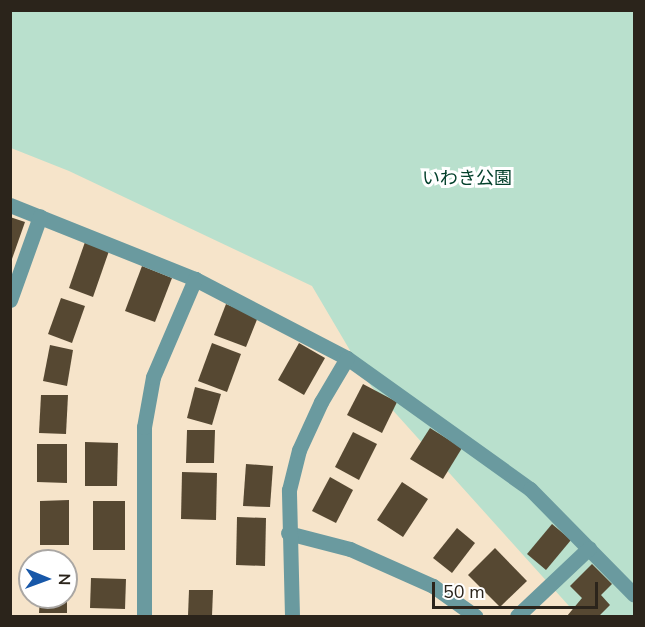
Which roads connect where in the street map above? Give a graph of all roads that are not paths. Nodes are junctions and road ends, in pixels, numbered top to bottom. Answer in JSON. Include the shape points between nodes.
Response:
{"nodes":[{"id":1,"x":10,"y":205,"type":"edge"},
{"id":2,"x":40,"y":216,"type":"junction"},
{"id":3,"x":195,"y":279,"type":"junction"},
{"id":4,"x":10,"y":300,"type":"edge"},
{"id":5,"x":347,"y":358,"type":"junction"},
{"id":6,"x":288,"y":533,"type":"junction"},
{"id":7,"x":589,"y":548,"type":"junction"},
{"id":8,"x":634,"y":595,"type":"edge"},
{"id":9,"x":144,"y":616,"type":"edge"},
{"id":10,"x":292,"y":616,"type":"edge"},
{"id":11,"x":475,"y":616,"type":"edge"},
{"id":12,"x":517,"y":616,"type":"edge"}],
"edges":[{"from":1,"to":2,"type":"street"},
{"from":2,"to":3,"type":"street"},
{"from":2,"to":4,"type":"street"},
{"from":3,"to":5,"type":"street"},
{"from":3,"to":9,"type":"street","via":[[153,377],[144,427]]},
{"from":5,"to":6,"type":"street","via":[[299,450],[289,490]]},
{"from":5,"to":7,"type":"street","via":[[530,489]]},
{"from":6,"to":10,"type":"street"},
{"from":6,"to":11,"type":"street","via":[[350,549],[434,586]]},
{"from":7,"to":8,"type":"street"},
{"from":7,"to":12,"type":"street"}]}
